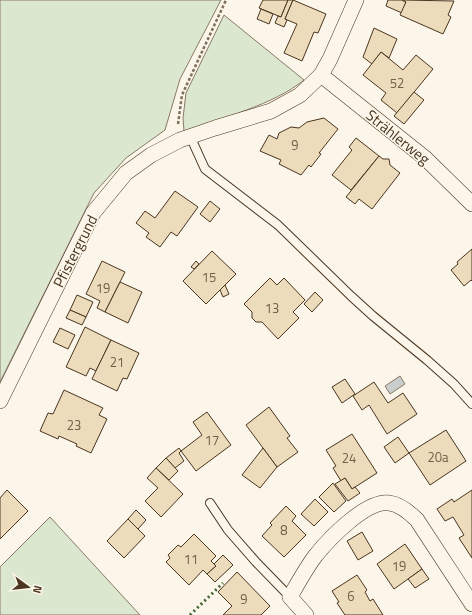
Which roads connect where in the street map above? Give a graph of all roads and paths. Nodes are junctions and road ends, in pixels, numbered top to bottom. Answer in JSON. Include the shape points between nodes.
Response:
{"nodes":[{"id":1,"x":226,"y":0,"type":"edge"},
{"id":2,"x":356,"y":0,"type":"edge"},
{"id":3,"x":321,"y":75,"type":"junction"},
{"id":4,"x":185,"y":138,"type":"junction"},
{"id":5,"x":472,"y":204,"type":"edge"},
{"id":6,"x":0,"y":401,"type":"edge"},
{"id":7,"x":472,"y":404,"type":"edge"},
{"id":8,"x":210,"y":503,"type":"dead end"},
{"id":9,"x":290,"y":597,"type":"junction"},
{"id":10,"x":472,"y":604,"type":"edge"},
{"id":11,"x":306,"y":615,"type":"edge"}],
"edges":[{"from":1,"to":4,"type":"path","via":[[182,96],[178,123]]},
{"from":2,"to":3,"type":"street","name":"Pfistergrund"},
{"from":3,"to":4,"type":"street","name":"Pfistergrund","via":[[300,95],[271,111]]},
{"from":3,"to":5,"type":"street","name":"Strählerweg","via":[[425,158]]},
{"from":4,"to":6,"type":"street","name":"Pfistergrund","via":[[151,155],[126,173],[93,213]]},
{"from":4,"to":7,"type":"lane","via":[[205,169],[278,225],[350,296],[427,360]]},
{"from":8,"to":9,"type":"lane","via":[[228,530]]},
{"from":9,"to":10,"type":"street","via":[[316,555],[354,518],[366,509],[390,503],[410,513],[417,520]]},
{"from":9,"to":11,"type":"street"}]}
